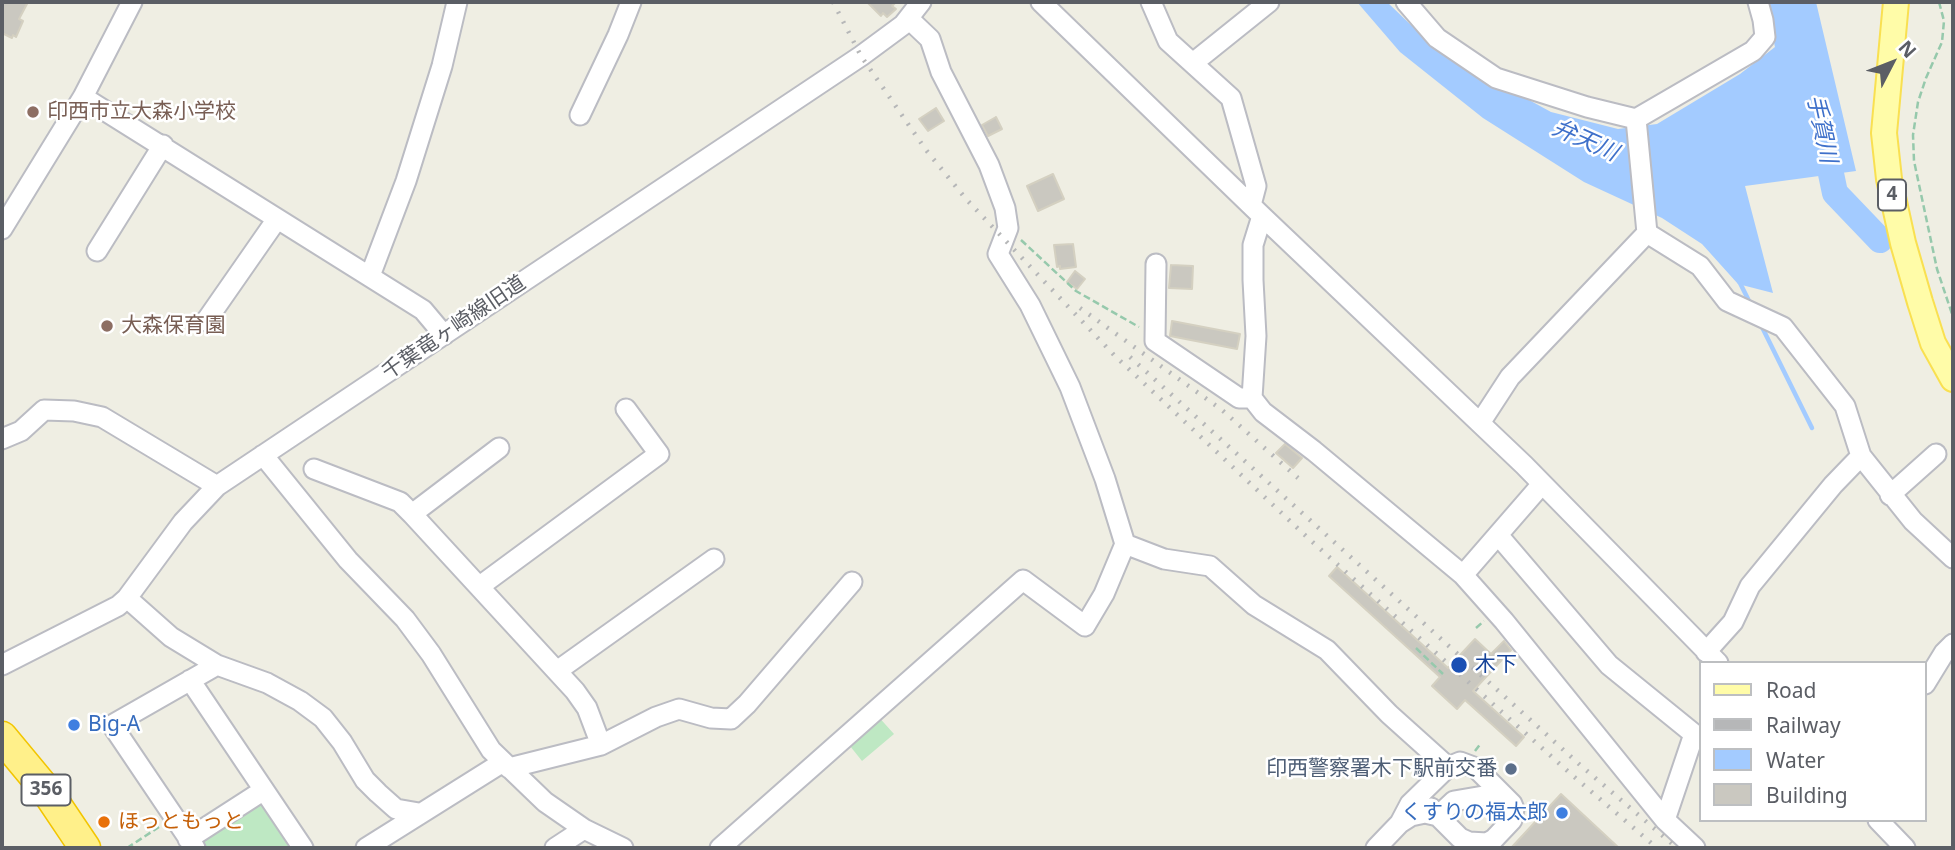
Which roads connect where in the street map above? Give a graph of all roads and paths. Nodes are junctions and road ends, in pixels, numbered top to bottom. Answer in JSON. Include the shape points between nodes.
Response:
{"nodes":[{"id":1,"x":132,"y":2,"type":"edge"},
{"id":2,"x":457,"y":2,"type":"edge"},
{"id":3,"x":631,"y":2,"type":"edge"},
{"id":4,"x":921,"y":2,"type":"edge"},
{"id":5,"x":1041,"y":2,"type":"edge"},
{"id":6,"x":1151,"y":2,"type":"edge"},
{"id":7,"x":1269,"y":2,"type":"edge"},
{"id":8,"x":1406,"y":2,"type":"edge"},
{"id":9,"x":1758,"y":2,"type":"edge"},
{"id":10,"x":1896,"y":2,"type":"edge"},
{"id":11,"x":1939,"y":2,"type":"edge"},
{"id":12,"x":909,"y":19,"type":"junction"},
{"id":13,"x":1194,"y":63,"type":"junction"},
{"id":14,"x":83,"y":97,"type":"junction"},
{"id":15,"x":580,"y":115,"type":"dead end"},
{"id":16,"x":1636,"y":119,"type":"junction"},
{"id":17,"x":163,"y":145,"type":"junction"},
{"id":18,"x":1256,"y":211,"type":"junction"},
{"id":19,"x":276,"y":219,"type":"junction"},
{"id":20,"x":1008,"y":228,"type":"junction"},
{"id":21,"x":2,"y":229,"type":"edge"},
{"id":22,"x":1647,"y":233,"type":"junction"},
{"id":23,"x":97,"y":251,"type":"dead end"},
{"id":24,"x":1156,"y":264,"type":"dead end"},
{"id":25,"x":370,"y":275,"type":"junction"},
{"id":26,"x":1953,"y":317,"type":"edge"},
{"id":27,"x":206,"y":321,"type":"dead end"},
{"id":28,"x":443,"y":335,"type":"junction"},
{"id":29,"x":1155,"y":337,"type":"junction"},
{"id":30,"x":1953,"y":379,"type":"edge"},
{"id":31,"x":1252,"y":398,"type":"junction"},
{"id":32,"x":626,"y":409,"type":"dead end"},
{"id":33,"x":1480,"y":423,"type":"junction"},
{"id":34,"x":2,"y":439,"type":"edge"},
{"id":35,"x":499,"y":448,"type":"dead end"},
{"id":36,"x":1936,"y":454,"type":"dead end"},
{"id":37,"x":263,"y":455,"type":"junction"},
{"id":38,"x":1861,"y":456,"type":"junction"},
{"id":39,"x":314,"y":470,"type":"dead end"},
{"id":40,"x":1542,"y":484,"type":"junction"},
{"id":41,"x":217,"y":486,"type":"junction"},
{"id":42,"x":1890,"y":495,"type":"junction"},
{"id":43,"x":412,"y":514,"type":"junction"},
{"id":44,"x":1498,"y":535,"type":"junction"},
{"id":45,"x":1125,"y":544,"type":"junction"},
{"id":46,"x":1953,"y":558,"type":"edge"},
{"id":47,"x":714,"y":559,"type":"dead end"},
{"id":48,"x":1463,"y":575,"type":"junction"},
{"id":49,"x":852,"y":582,"type":"dead end"},
{"id":50,"x":480,"y":586,"type":"junction"},
{"id":51,"x":127,"y":598,"type":"junction"},
{"id":52,"x":1953,"y":645,"type":"edge"},
{"id":53,"x":1416,"y":648,"type":"dead end"},
{"id":54,"x":1712,"y":657,"type":"edge"},
{"id":55,"x":2,"y":665,"type":"edge"},
{"id":56,"x":217,"y":665,"type":"junction"},
{"id":57,"x":557,"y":671,"type":"junction"},
{"id":58,"x":1443,"y":674,"type":"dead end"},
{"id":59,"x":190,"y":680,"type":"junction"},
{"id":60,"x":1927,"y":681,"type":"edge"},
{"id":61,"x":2,"y":737,"type":"edge"},
{"id":62,"x":2,"y":743,"type":"edge"},
{"id":63,"x":601,"y":745,"type":"junction"},
{"id":64,"x":506,"y":765,"type":"junction"},
{"id":65,"x":1448,"y":767,"type":"junction"},
{"id":66,"x":1428,"y":787,"type":"junction"},
{"id":67,"x":264,"y":790,"type":"junction"},
{"id":68,"x":1501,"y":793,"type":"junction"},
{"id":69,"x":419,"y":813,"type":"junction"},
{"id":70,"x":1438,"y":816,"type":"junction"},
{"id":71,"x":174,"y":817,"type":"junction"},
{"id":72,"x":1665,"y":820,"type":"junction"},
{"id":73,"x":1880,"y":822,"type":"edge"},
{"id":74,"x":1400,"y":823,"type":"junction"},
{"id":75,"x":584,"y":829,"type":"junction"},
{"id":76,"x":192,"y":843,"type":"edge"},
{"id":77,"x":1478,"y":846,"type":"edge"},
{"id":78,"x":62,"y":848,"type":"edge"},
{"id":79,"x":85,"y":848,"type":"edge"},
{"id":80,"x":127,"y":848,"type":"edge"},
{"id":81,"x":303,"y":848,"type":"edge"},
{"id":82,"x":366,"y":848,"type":"edge"},
{"id":83,"x":555,"y":848,"type":"edge"},
{"id":84,"x":623,"y":848,"type":"edge"},
{"id":85,"x":720,"y":848,"type":"edge"},
{"id":86,"x":1376,"y":848,"type":"edge"},
{"id":87,"x":1695,"y":848,"type":"edge"},
{"id":88,"x":1905,"y":848,"type":"edge"}],
"edges":[{"from":1,"to":14,"type":"street"},
{"from":2,"to":25,"type":"street","via":[[406,181]]},
{"from":3,"to":15,"type":"street"},
{"from":4,"to":12,"type":"street","name":"千葉竜ヶ崎線旧道"},
{"from":5,"to":18,"type":"street"},
{"from":6,"to":13,"type":"street","via":[[1167,41]]},
{"from":7,"to":13,"type":"street"},
{"from":8,"to":16,"type":"street","via":[[1437,38],[1496,78]]},
{"from":9,"to":16,"type":"street","via":[[1765,37],[1753,51]]},
{"from":10,"to":30,"type":"main road","number":"4","via":[[1884,133],[1889,179],[1923,312]]},
{"from":11,"to":26,"type":"path","via":[[1944,21],[1942,42],[1918,102],[1914,161],[1937,269]]},
{"from":12,"to":20,"type":"street","via":[[930,39],[941,72],[989,165]]},
{"from":12,"to":28,"type":"street","name":"千葉竜ヶ崎線旧道","via":[[852,62]]},
{"from":13,"to":18,"type":"street","via":[[1231,98],[1256,186]]},
{"from":14,"to":17,"type":"street"},
{"from":14,"to":21,"type":"street"},
{"from":16,"to":22,"type":"street"},
{"from":17,"to":19,"type":"street"},
{"from":17,"to":23,"type":"street"},
{"from":18,"to":31,"type":"street"},
{"from":18,"to":33,"type":"street"},
{"from":19,"to":25,"type":"street"},
{"from":19,"to":27,"type":"street"},
{"from":20,"to":29,"type":"path","via":[[1076,291]]},
{"from":20,"to":45,"type":"street","via":[[998,254],[1030,305],[1070,387]]},
{"from":22,"to":33,"type":"street","via":[[1510,377]]},
{"from":22,"to":38,"type":"street","via":[[1700,266],[1727,301],[1783,327],[1845,406]]},
{"from":24,"to":29,"type":"street"},
{"from":25,"to":28,"type":"street","via":[[423,310]]},
{"from":28,"to":37,"type":"street","name":"千葉竜ヶ崎線旧道"},
{"from":29,"to":31,"type":"street","via":[[1239,398]]},
{"from":31,"to":48,"type":"street","via":[[1263,412]]},
{"from":32,"to":50,"type":"street","via":[[659,454]]},
{"from":33,"to":40,"type":"street"},
{"from":34,"to":41,"type":"street","via":[[21,431],[44,411],[102,417]]},
{"from":35,"to":43,"type":"street"},
{"from":36,"to":42,"type":"street"},
{"from":37,"to":41,"type":"street","name":"千葉竜ヶ崎線旧道"},
{"from":37,"to":64,"type":"street","via":[[348,560],[405,619],[491,750]]},
{"from":38,"to":42,"type":"street"},
{"from":38,"to":54,"type":"street","via":[[1750,586]]},
{"from":39,"to":43,"type":"street","via":[[400,502]]},
{"from":40,"to":44,"type":"street"},
{"from":40,"to":54,"type":"street"},
{"from":41,"to":51,"type":"street","name":"千葉竜ヶ崎線旧道","via":[[183,522]]},
{"from":42,"to":46,"type":"street"},
{"from":43,"to":50,"type":"street"},
{"from":44,"to":48,"type":"street"},
{"from":44,"to":72,"type":"street","via":[[1609,665],[1695,734]]},
{"from":45,"to":65,"type":"street","via":[[1164,559],[1210,566],[1254,605],[1327,650]]},
{"from":45,"to":85,"type":"street","via":[[1085,626],[1023,580]]},
{"from":47,"to":57,"type":"street"},
{"from":48,"to":72,"type":"street"},
{"from":49,"to":63,"type":"street","via":[[731,719],[679,709]]},
{"from":50,"to":57,"type":"street"},
{"from":51,"to":55,"type":"street","name":"千葉竜ヶ崎線旧道","via":[[106,614]]},
{"from":51,"to":56,"type":"street","via":[[171,637]]},
{"from":52,"to":60,"type":"street"},
{"from":53,"to":58,"type":"path"},
{"from":56,"to":59,"type":"street"},
{"from":56,"to":69,"type":"street","via":[[300,701],[323,718],[378,793],[396,809]]},
{"from":57,"to":63,"type":"street","via":[[587,708]]},
{"from":59,"to":67,"type":"street"},
{"from":59,"to":71,"type":"street","via":[[112,725]]},
{"from":61,"to":79,"type":"highway","number":"356"},
{"from":62,"to":78,"type":"highway","number":"356","via":[[30,800]]},
{"from":63,"to":64,"type":"street"},
{"from":64,"to":69,"type":"street"},
{"from":64,"to":75,"type":"street","via":[[545,802]]},
{"from":65,"to":66,"type":"street"},
{"from":65,"to":68,"type":"street","via":[[1467,763]]},
{"from":66,"to":70,"type":"street","via":[[1427,801]]},
{"from":66,"to":74,"type":"street","via":[[1410,804]]},
{"from":67,"to":76,"type":"street"},
{"from":67,"to":81,"type":"street"},
{"from":68,"to":70,"type":"street","via":[[1454,801]]},
{"from":68,"to":77,"type":"street","via":[[1512,804],[1514,816],[1494,839]]},
{"from":69,"to":82,"type":"street"},
{"from":70,"to":74,"type":"street","via":[[1418,814]]},
{"from":70,"to":77,"type":"street","via":[[1460,838]]},
{"from":71,"to":76,"type":"street"},
{"from":71,"to":80,"type":"path"},
{"from":72,"to":87,"type":"street"},
{"from":73,"to":88,"type":"street"},
{"from":74,"to":86,"type":"street"},
{"from":75,"to":83,"type":"street"},
{"from":75,"to":84,"type":"street"}]}
